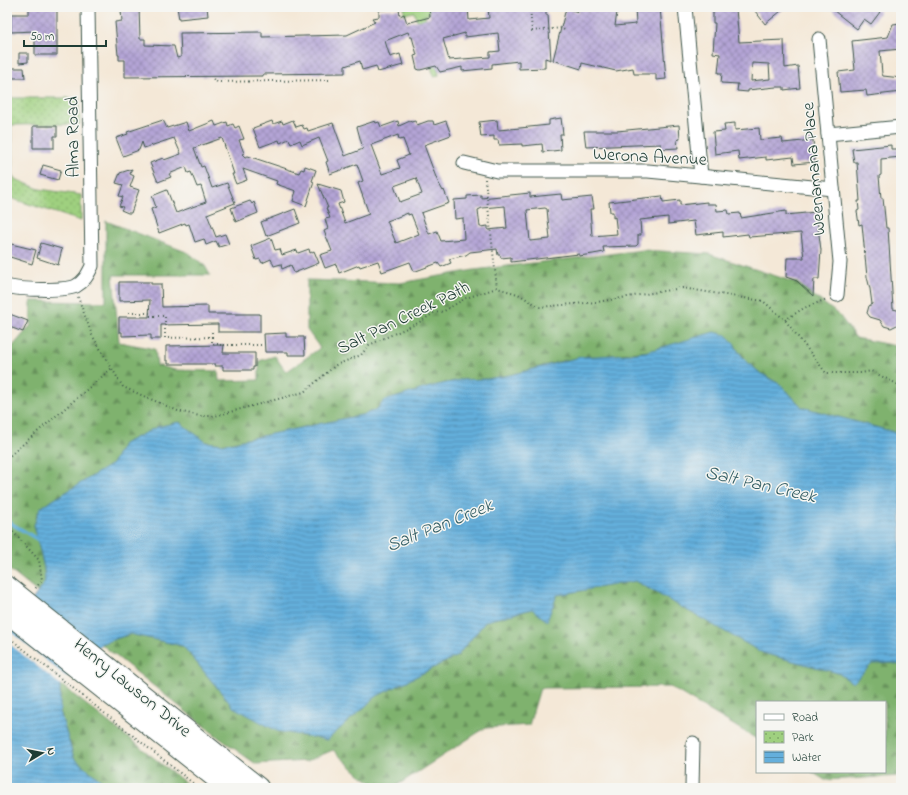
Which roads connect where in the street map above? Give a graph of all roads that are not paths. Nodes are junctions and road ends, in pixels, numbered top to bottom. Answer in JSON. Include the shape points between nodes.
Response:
{"nodes":[{"id":1,"x":88,"y":7,"type":"edge"},
{"id":2,"x":685,"y":7,"type":"edge"},
{"id":3,"x":819,"y":39,"type":"dead end"},
{"id":4,"x":901,"y":127,"type":"edge"},
{"id":5,"x":828,"y":134,"type":"junction"},
{"id":6,"x":464,"y":163,"type":"dead end"},
{"id":7,"x":701,"y":176,"type":"junction"},
{"id":8,"x":833,"y":189,"type":"junction"},
{"id":9,"x":7,"y":286,"type":"edge"},
{"id":10,"x":837,"y":295,"type":"road end"},
{"id":11,"x":7,"y":587,"type":"edge"},
{"id":12,"x":7,"y":612,"type":"edge"},
{"id":13,"x":693,"y":743,"type":"dead end"},
{"id":14,"x":228,"y":780,"type":"edge"},
{"id":15,"x":258,"y":788,"type":"edge"},
{"id":16,"x":692,"y":788,"type":"edge"}],
"edges":[{"from":1,"to":9,"type":"street","name":"Alma Road","via":[[92,266],[87,277],[74,287],[30,290]]},
{"from":2,"to":7,"type":"street"},
{"from":3,"to":5,"type":"street","name":"Weenamana Place"},
{"from":4,"to":5,"type":"street"},
{"from":5,"to":8,"type":"street","name":"Weenamana Place"},
{"from":6,"to":7,"type":"street","name":"Werona Avenue","via":[[497,171],[632,171]]},
{"from":7,"to":8,"type":"street","name":"Werona Avenue"},
{"from":8,"to":10,"type":"street","name":"Weenamana Place","via":[[840,272]]},
{"from":11,"to":14,"type":"main road","name":"Henry Lawson Drive"},
{"from":12,"to":14,"type":"main road","name":"Henry Lawson Drive"},
{"from":13,"to":16,"type":"street"},
{"from":14,"to":15,"type":"main road","name":"Henry Lawson Drive"}]}
